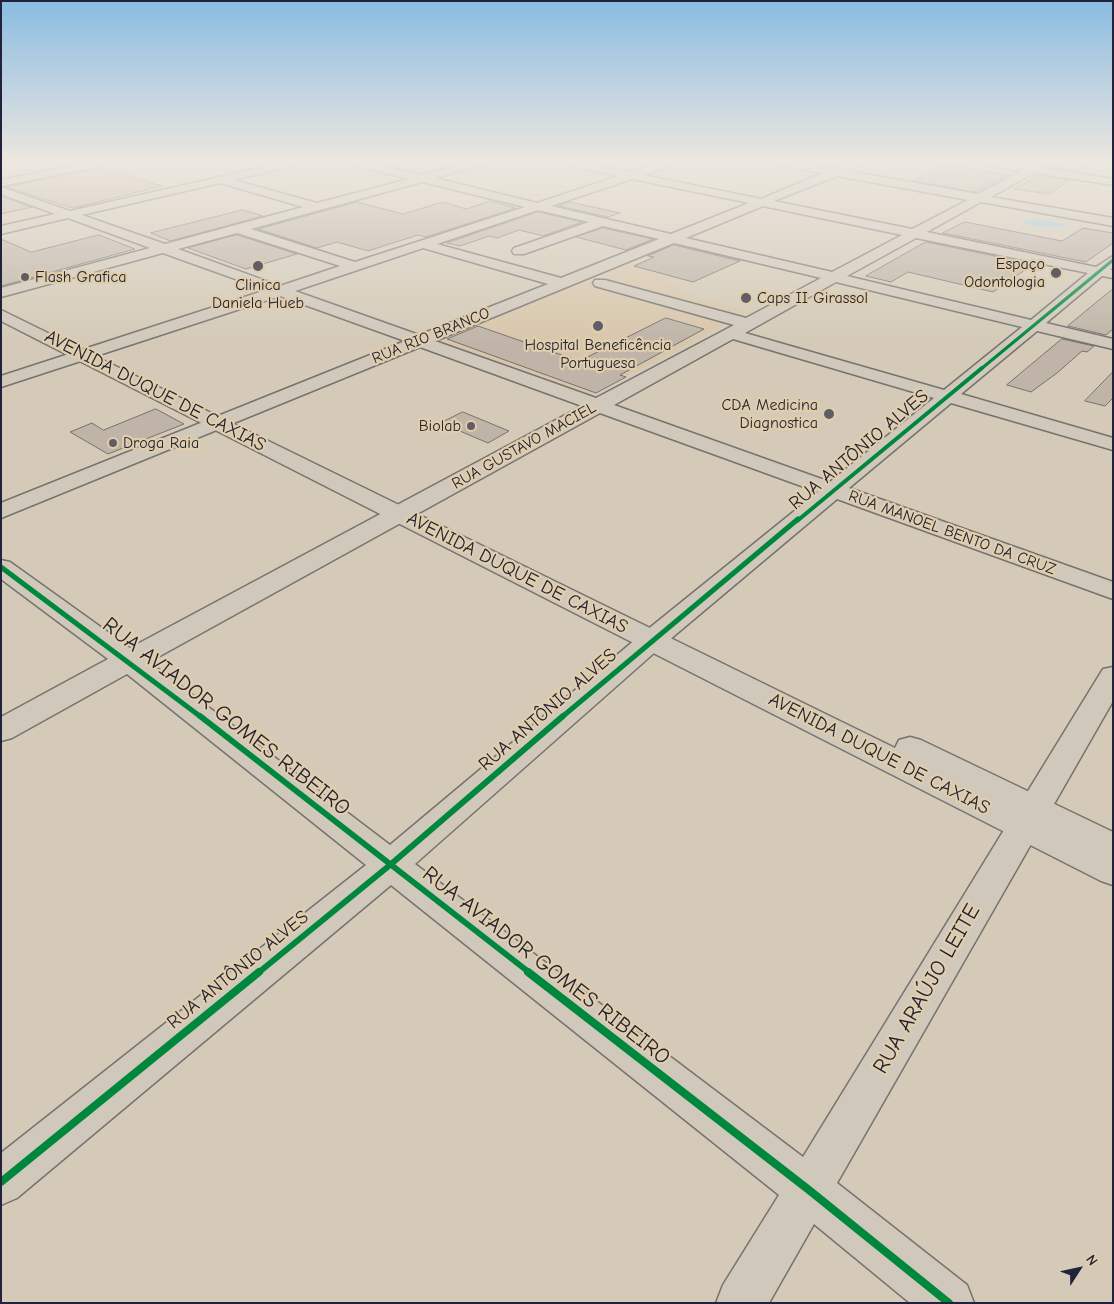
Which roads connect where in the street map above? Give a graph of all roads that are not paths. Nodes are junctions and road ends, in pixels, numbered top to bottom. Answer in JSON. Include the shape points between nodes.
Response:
{"nodes":[{"id":1,"x":31,"y":223,"type":"edge"},
{"id":2,"x":93,"y":223,"type":"edge"},
{"id":3,"x":257,"y":223,"type":"edge"},
{"id":4,"x":485,"y":223,"type":"edge"},
{"id":5,"x":600,"y":223,"type":"edge"},
{"id":6,"x":606,"y":223,"type":"edge"},
{"id":7,"x":711,"y":223,"type":"edge"},
{"id":8,"x":861,"y":223,"type":"edge"},
{"id":9,"x":935,"y":223,"type":"edge"},
{"id":10,"x":238,"y":228,"type":"junction"},
{"id":11,"x":1,"y":230,"type":"edge"},
{"id":12,"x":914,"y":234,"type":"junction"},
{"id":13,"x":672,"y":239,"type":"junction"},
{"id":14,"x":423,"y":244,"type":"junction"},
{"id":15,"x":165,"y":248,"type":"junction"},
{"id":16,"x":519,"y":251,"type":"dead end"},
{"id":17,"x":606,"y":265,"type":"junction"},
{"id":18,"x":354,"y":266,"type":"junction"},
{"id":19,"x":1108,"y":268,"type":"edge"},
{"id":20,"x":628,"y":271,"type":"dead end"},
{"id":21,"x":834,"y":278,"type":"junction"},
{"id":22,"x":644,"y":280,"type":"dead end"},
{"id":23,"x":561,"y":283,"type":"junction"},
{"id":24,"x":600,"y":283,"type":"dead end"},
{"id":25,"x":281,"y":290,"type":"junction"},
{"id":26,"x":1,"y":293,"type":"edge"},
{"id":27,"x":1,"y":304,"type":"edge"},
{"id":28,"x":741,"y":310,"type":"dead end"},
{"id":29,"x":1,"y":315,"type":"edge"},
{"id":30,"x":749,"y":325,"type":"junction"},
{"id":31,"x":1033,"y":325,"type":"junction"},
{"id":32,"x":732,"y":334,"type":"junction"},
{"id":33,"x":421,"y":340,"type":"junction"},
{"id":34,"x":1113,"y":344,"type":"edge"},
{"id":35,"x":91,"y":353,"type":"junction"},
{"id":36,"x":1,"y":382,"type":"edge"},
{"id":37,"x":948,"y":396,"type":"junction"},
{"id":38,"x":600,"y":404,"type":"junction"},
{"id":39,"x":225,"y":420,"type":"junction"},
{"id":40,"x":1113,"y":444,"type":"edge"},
{"id":41,"x":834,"y":490,"type":"junction"},
{"id":42,"x":408,"y":510,"type":"junction"},
{"id":43,"x":1,"y":511,"type":"edge"},
{"id":44,"x":1,"y":567,"type":"edge"},
{"id":45,"x":1113,"y":591,"type":"edge"},
{"id":46,"x":659,"y":634,"type":"junction"},
{"id":47,"x":129,"y":661,"type":"junction"},
{"id":48,"x":1113,"y":676,"type":"edge"},
{"id":49,"x":1,"y":730,"type":"edge"},
{"id":50,"x":1028,"y":817,"type":"junction"},
{"id":51,"x":1113,"y":848,"type":"edge"},
{"id":52,"x":390,"y":865,"type":"junction"},
{"id":53,"x":1113,"y":871,"type":"edge"},
{"id":54,"x":1,"y":1182,"type":"edge"},
{"id":55,"x":809,"y":1190,"type":"junction"},
{"id":56,"x":741,"y":1303,"type":"edge"},
{"id":57,"x":949,"y":1303,"type":"edge"}],
"edges":[{"from":1,"to":11,"type":"street"},
{"from":2,"to":15,"type":"street","name":"RUA MANOEL BENTO DA CRUZ"},
{"from":3,"to":10,"type":"street"},
{"from":4,"to":14,"type":"street"},
{"from":5,"to":16,"type":"street"},
{"from":6,"to":13,"type":"street"},
{"from":7,"to":13,"type":"street","name":"RUA RIO BRANCO"},
{"from":8,"to":12,"type":"street"},
{"from":9,"to":12,"type":"street","name":"RUA GUSTAVO MACIEL"},
{"from":10,"to":15,"type":"street"},
{"from":10,"to":18,"type":"street"},
{"from":12,"to":19,"type":"street"},
{"from":12,"to":21,"type":"street","name":"RUA GUSTAVO MACIEL"},
{"from":13,"to":17,"type":"street","name":"RUA RIO BRANCO"},
{"from":13,"to":21,"type":"street"},
{"from":14,"to":18,"type":"street"},
{"from":14,"to":23,"type":"street"},
{"from":15,"to":25,"type":"street","name":"RUA MANOEL BENTO DA CRUZ"},
{"from":15,"to":26,"type":"street"},
{"from":17,"to":20,"type":"street"},
{"from":17,"to":23,"type":"street","name":"RUA RIO BRANCO"},
{"from":18,"to":25,"type":"street"},
{"from":19,"to":31,"type":"street","name":"RUA ANTÔNIO ALVES"},
{"from":21,"to":30,"type":"street","name":"RUA GUSTAVO MACIEL"},
{"from":21,"to":31,"type":"street"},
{"from":22,"to":28,"type":"street"},
{"from":23,"to":33,"type":"street","name":"RUA RIO BRANCO"},
{"from":24,"to":30,"type":"street"},
{"from":25,"to":33,"type":"street","name":"RUA MANOEL BENTO DA CRUZ"},
{"from":25,"to":35,"type":"street"},
{"from":27,"to":35,"type":"street","name":"AVENIDA DUQUE DE CAXIAS"},
{"from":29,"to":35,"type":"street","name":"AVENIDA DUQUE DE CAXIAS"},
{"from":30,"to":32,"type":"street","name":"RUA GUSTAVO MACIEL"},
{"from":31,"to":34,"type":"street"},
{"from":31,"to":37,"type":"street","name":"RUA ANTÔNIO ALVES"},
{"from":32,"to":37,"type":"street"},
{"from":32,"to":38,"type":"street","name":"RUA GUSTAVO MACIEL"},
{"from":33,"to":38,"type":"street","name":"RUA MANOEL BENTO DA CRUZ"},
{"from":33,"to":39,"type":"street","name":"RUA RIO BRANCO"},
{"from":35,"to":36,"type":"street"},
{"from":35,"to":39,"type":"street","name":"AVENIDA DUQUE DE CAXIAS"},
{"from":37,"to":40,"type":"street"},
{"from":37,"to":41,"type":"street","name":"RUA ANTÔNIO ALVES"},
{"from":38,"to":41,"type":"street","name":"RUA MANOEL BENTO DA CRUZ"},
{"from":38,"to":42,"type":"street","name":"RUA GUSTAVO MACIEL"},
{"from":39,"to":42,"type":"street","name":"AVENIDA DUQUE DE CAXIAS"},
{"from":39,"to":43,"type":"street","name":"RUA RIO BRANCO"},
{"from":41,"to":45,"type":"street","name":"RUA MANOEL BENTO DA CRUZ"},
{"from":41,"to":46,"type":"street","name":"RUA ANTÔNIO ALVES"},
{"from":42,"to":46,"type":"street","name":"AVENIDA DUQUE DE CAXIAS"},
{"from":42,"to":47,"type":"street","name":"RUA GUSTAVO MACIEL"},
{"from":44,"to":47,"type":"street","name":"RUA AVIADOR GOMES RIBEIRO"},
{"from":46,"to":50,"type":"street","name":"AVENIDA DUQUE DE CAXIAS"},
{"from":46,"to":52,"type":"street","name":"RUA ANTÔNIO ALVES"},
{"from":47,"to":49,"type":"street","name":"RUA GUSTAVO MACIEL"},
{"from":47,"to":52,"type":"street","name":"RUA AVIADOR GOMES RIBEIRO"},
{"from":48,"to":50,"type":"street","name":"RUA ARAÚJO LEITE"},
{"from":50,"to":51,"type":"street","name":"AVENIDA DUQUE DE CAXIAS"},
{"from":50,"to":53,"type":"street","name":"AVENIDA DUQUE DE CAXIAS"},
{"from":50,"to":55,"type":"street","name":"RUA ARAÚJO LEITE"},
{"from":52,"to":54,"type":"street","name":"RUA ANTÔNIO ALVES"},
{"from":52,"to":55,"type":"street","name":"RUA AVIADOR GOMES RIBEIRO"},
{"from":55,"to":56,"type":"street","name":"RUA ARAÚJO LEITE"},
{"from":55,"to":57,"type":"street","name":"RUA AVIADOR GOMES RIBEIRO"}]}
